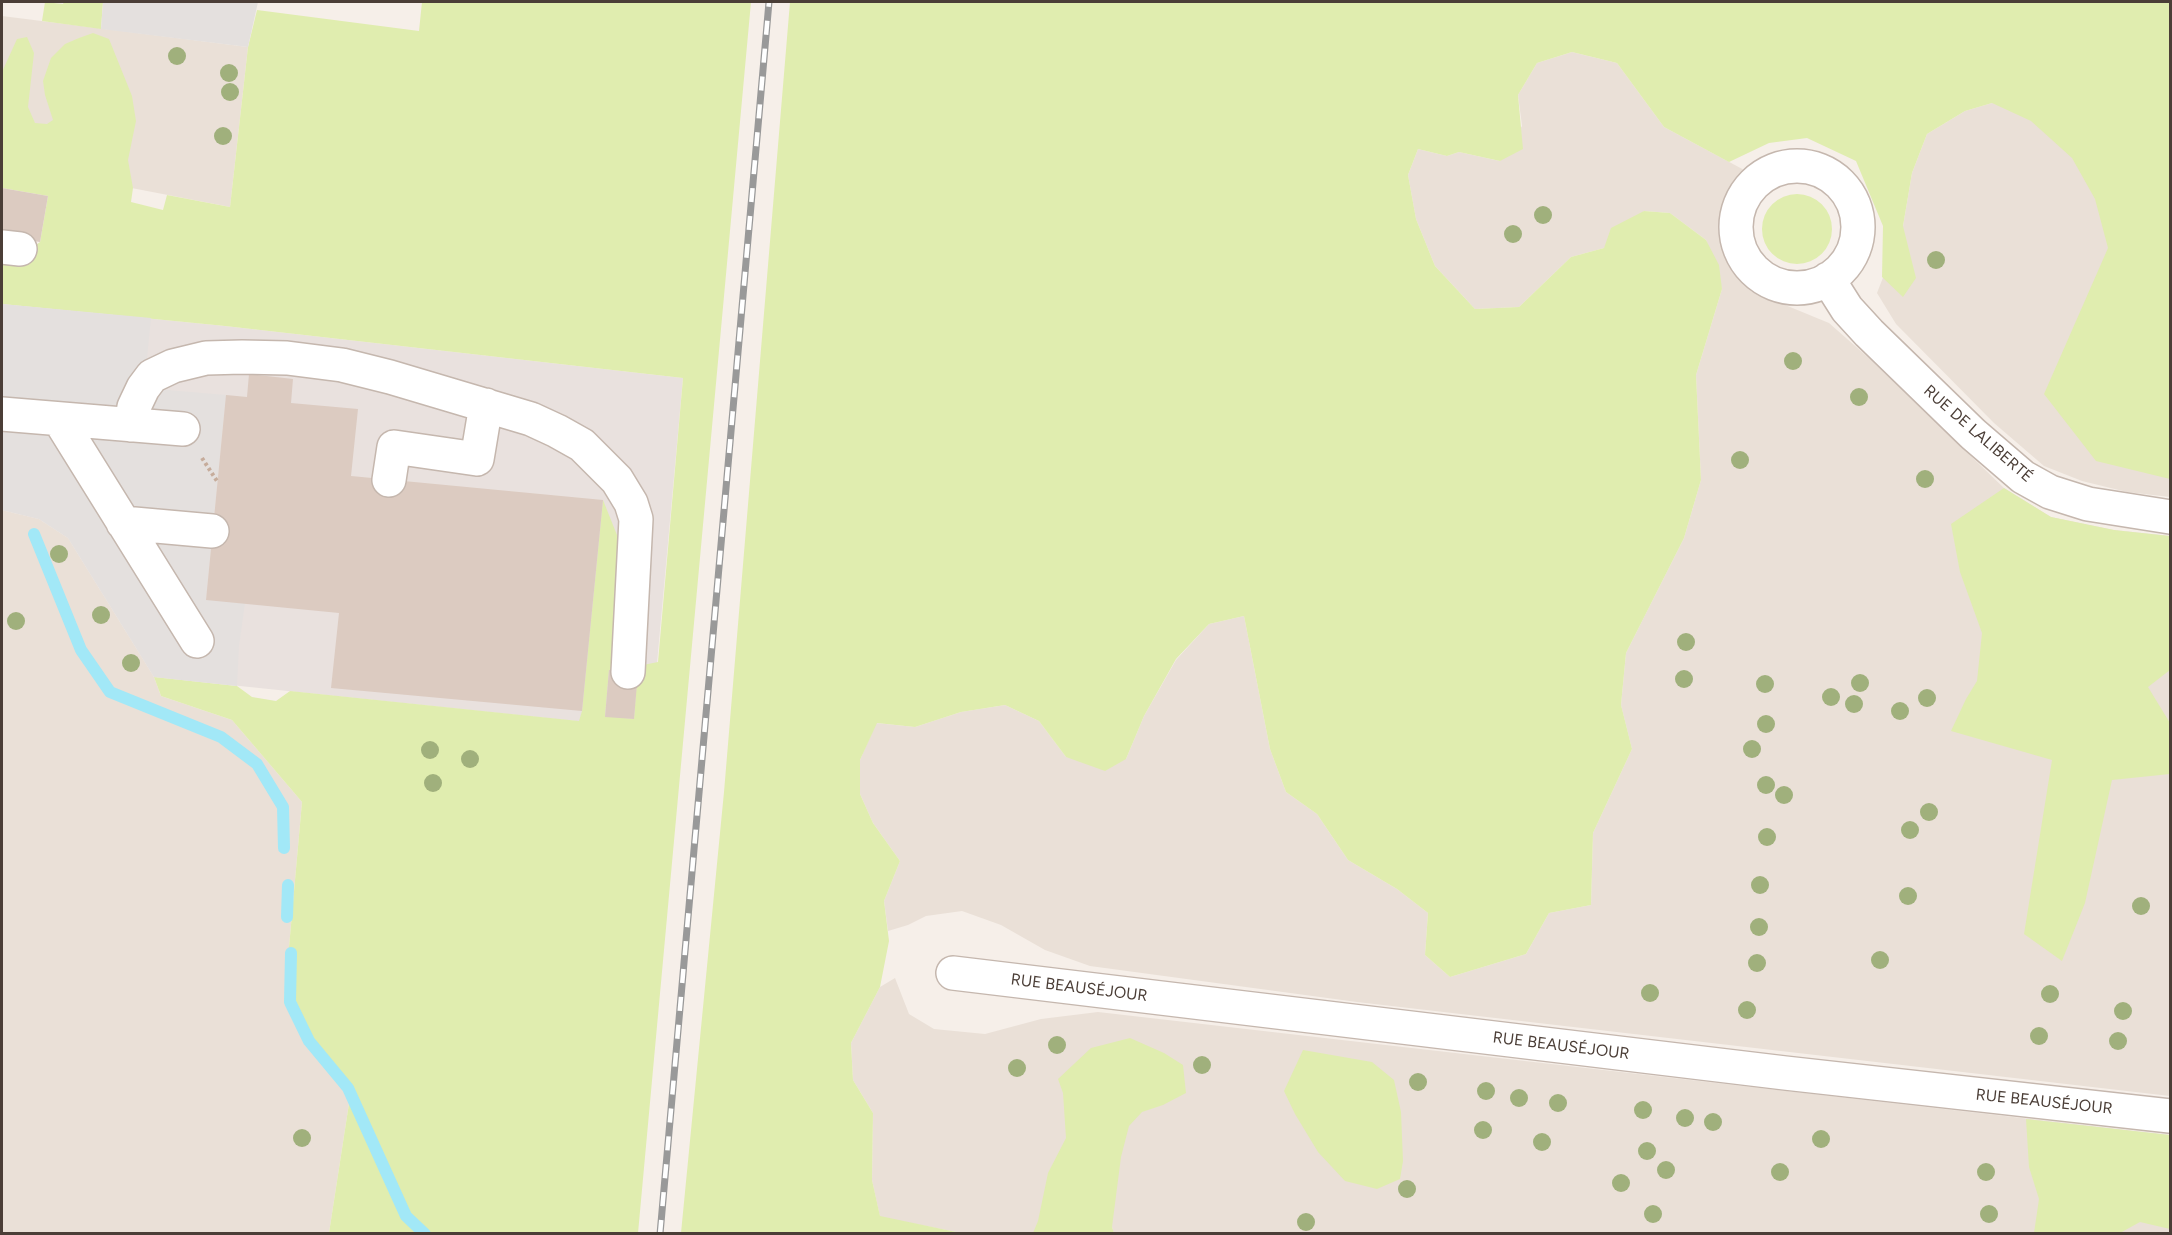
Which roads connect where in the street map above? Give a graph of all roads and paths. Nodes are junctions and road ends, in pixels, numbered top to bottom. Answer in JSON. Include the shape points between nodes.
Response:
{"nodes":[{"id":1,"x":1828,"y":279,"type":"dead end"},
{"id":2,"x":486,"y":405,"type":"junction"},
{"id":3,"x":2,"y":414,"type":"edge"},
{"id":4,"x":59,"y":419,"type":"junction"},
{"id":5,"x":131,"y":425,"type":"junction"},
{"id":6,"x":183,"y":429,"type":"dead end"},
{"id":7,"x":389,"y":480,"type":"dead end"},
{"id":8,"x":2170,"y":517,"type":"edge"},
{"id":9,"x":123,"y":523,"type":"junction"},
{"id":10,"x":212,"y":531,"type":"dead end"},
{"id":11,"x":197,"y":641,"type":"dead end"},
{"id":12,"x":628,"y":672,"type":"dead end"},
{"id":13,"x":953,"y":973,"type":"dead end"},
{"id":14,"x":2170,"y":1116,"type":"edge"}],
"edges":[{"from":1,"to":8,"type":"street","name":"RUE DE LALIBERTÉ","via":[[1847,309],[1869,333],[2023,477],[2050,492],[2088,504]]},
{"from":2,"to":5,"type":"street","via":[[342,365],[287,358],[206,358],[152,376],[134,407]]},
{"from":2,"to":7,"type":"street","via":[[477,459],[394,447]]},
{"from":2,"to":12,"type":"street","via":[[531,419],[582,445],[617,480],[631,503],[636,519]]},
{"from":3,"to":4,"type":"street"},
{"from":4,"to":5,"type":"street"},
{"from":4,"to":9,"type":"street"},
{"from":5,"to":6,"type":"street"},
{"from":9,"to":10,"type":"street"},
{"from":9,"to":11,"type":"street"},
{"from":13,"to":14,"type":"street","name":"RUE BEAUSÉJOUR"}]}
